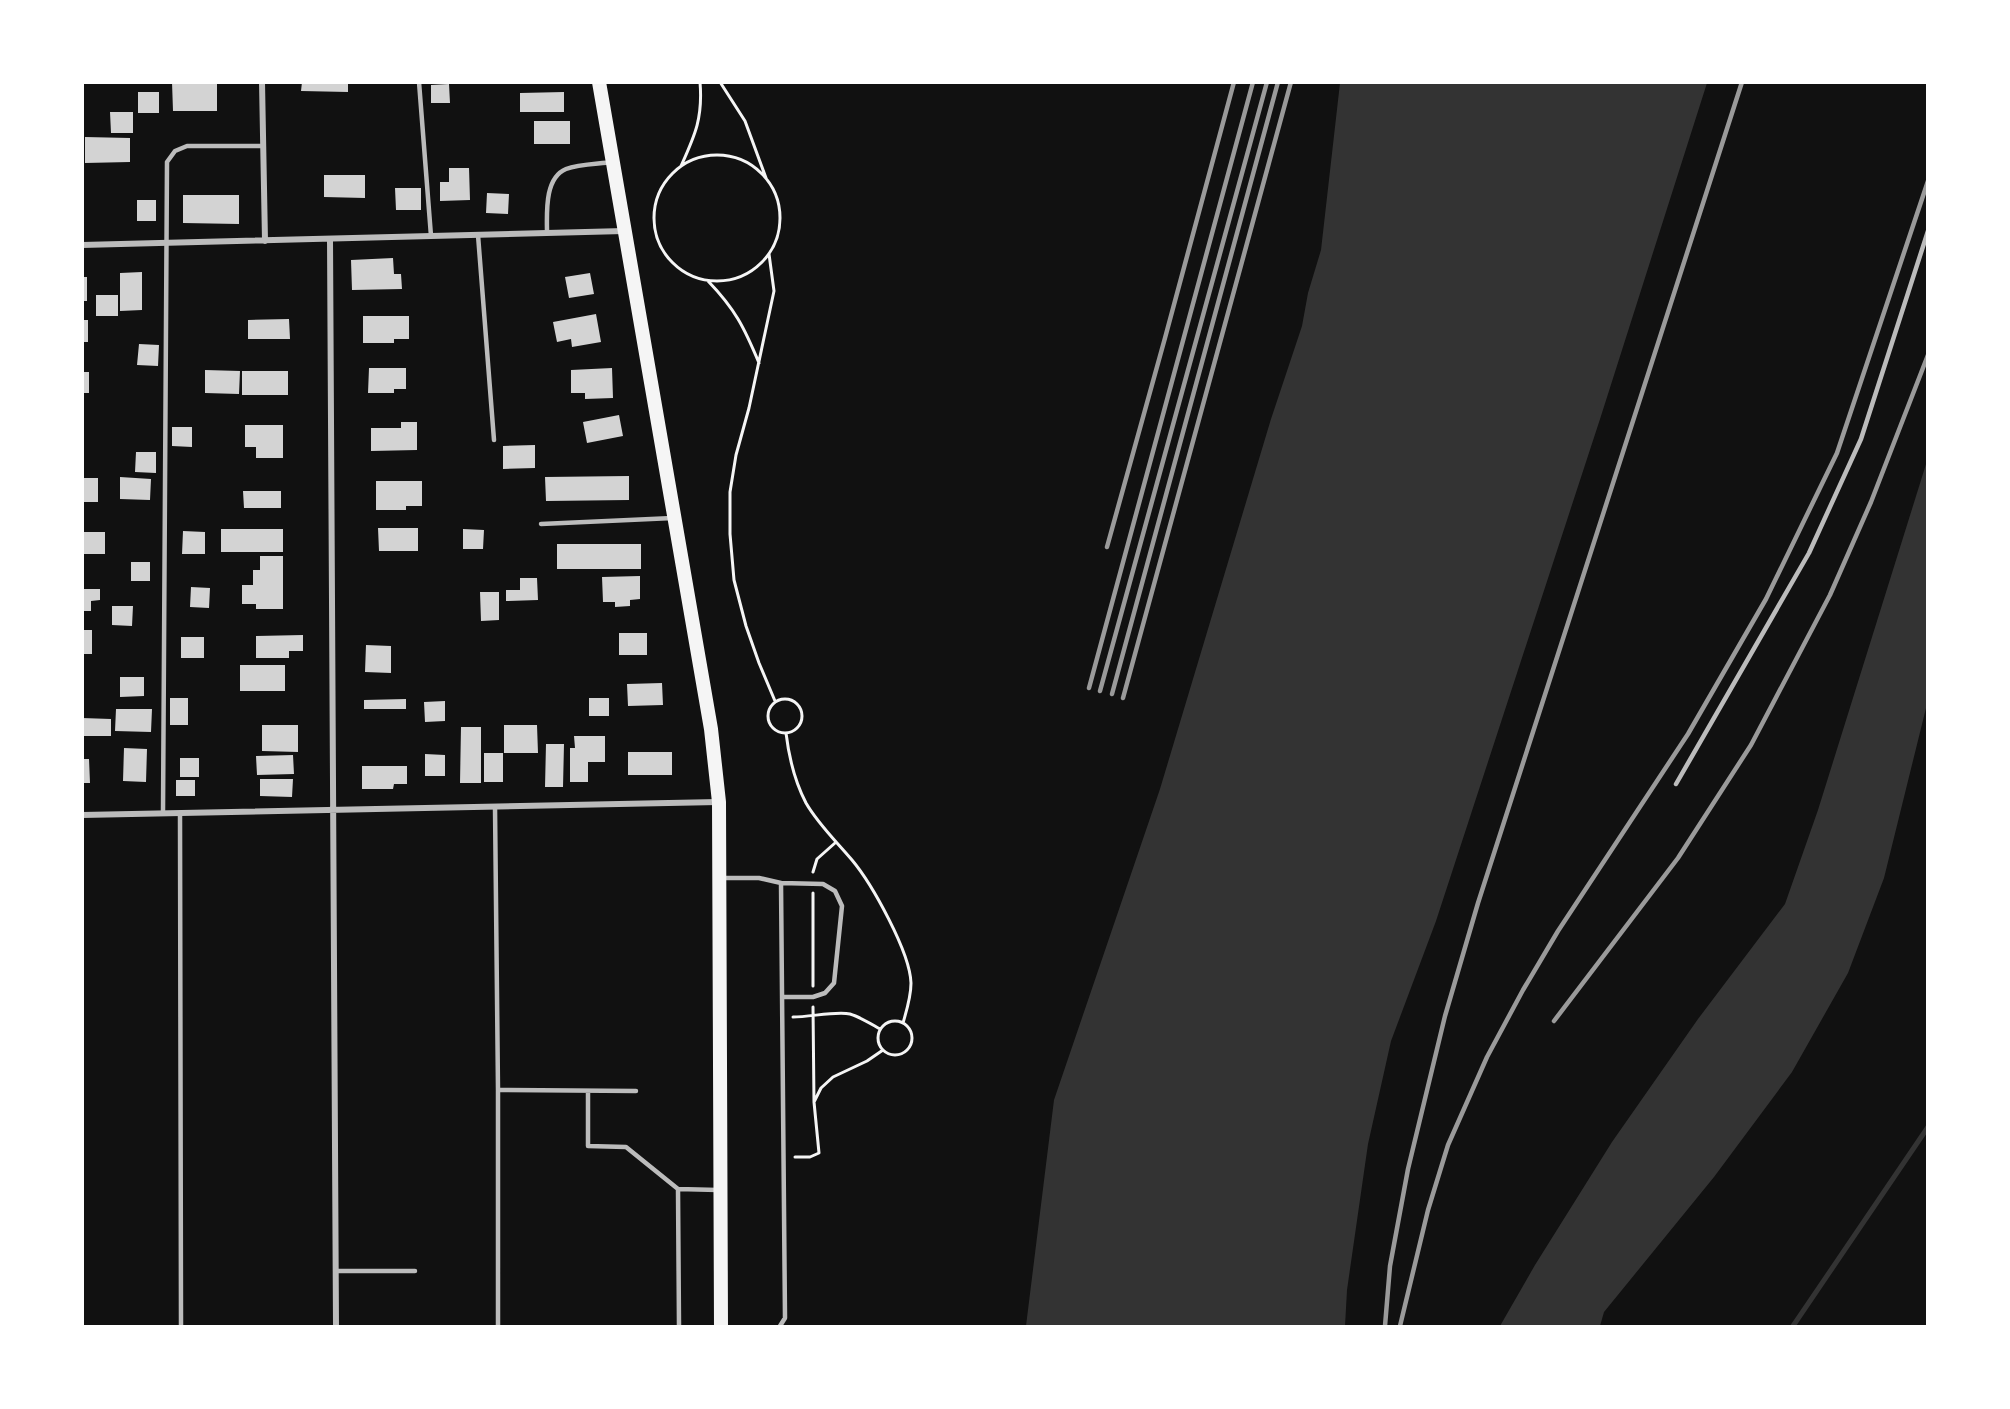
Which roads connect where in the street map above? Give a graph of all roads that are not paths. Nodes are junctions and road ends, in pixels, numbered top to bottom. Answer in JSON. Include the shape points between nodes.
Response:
{"nodes":[{"id":1,"x":262,"y":82,"type":"edge"},
{"id":2,"x":419,"y":82,"type":"edge"},
{"id":3,"x":599,"y":82,"type":"edge"},
{"id":4,"x":262,"y":147,"type":"junction"},
{"id":5,"x":613,"y":162,"type":"junction"},
{"id":6,"x":625,"y":231,"type":"junction"},
{"id":7,"x":1928,"y":231,"type":"edge"},
{"id":8,"x":547,"y":233,"type":"junction"},
{"id":9,"x":478,"y":235,"type":"junction"},
{"id":10,"x":431,"y":236,"type":"junction"},
{"id":11,"x":330,"y":239,"type":"junction"},
{"id":12,"x":265,"y":241,"type":"junction"},
{"id":13,"x":165,"y":243,"type":"junction"},
{"id":14,"x":82,"y":245,"type":"edge"},
{"id":15,"x":494,"y":440,"type":"dead end"},
{"id":16,"x":674,"y":518,"type":"junction"},
{"id":17,"x":541,"y":524,"type":"dead end"},
{"id":18,"x":1676,"y":784,"type":"dead end"},
{"id":19,"x":719,"y":802,"type":"junction"},
{"id":20,"x":495,"y":807,"type":"junction"},
{"id":21,"x":333,"y":810,"type":"junction"},
{"id":22,"x":163,"y":813,"type":"junction"},
{"id":23,"x":180,"y":813,"type":"junction"},
{"id":24,"x":82,"y":815,"type":"edge"},
{"id":25,"x":720,"y":878,"type":"junction"},
{"id":26,"x":781,"y":883,"type":"junction"},
{"id":27,"x":782,"y":997,"type":"junction"},
{"id":28,"x":498,"y":1090,"type":"junction"},
{"id":29,"x":588,"y":1091,"type":"junction"},
{"id":30,"x":636,"y":1091,"type":"dead end"},
{"id":31,"x":678,"y":1189,"type":"junction"},
{"id":32,"x":721,"y":1190,"type":"junction"},
{"id":33,"x":336,"y":1271,"type":"junction"},
{"id":34,"x":415,"y":1271,"type":"dead end"},
{"id":35,"x":181,"y":1326,"type":"edge"},
{"id":36,"x":336,"y":1326,"type":"edge"},
{"id":37,"x":498,"y":1326,"type":"edge"},
{"id":38,"x":679,"y":1326,"type":"edge"},
{"id":39,"x":721,"y":1326,"type":"edge"},
{"id":40,"x":780,"y":1326,"type":"edge"}],
"edges":[{"from":1,"to":4,"type":"street"},
{"from":2,"to":10,"type":"lane"},
{"from":3,"to":5,"type":"main road"},
{"from":4,"to":12,"type":"street"},
{"from":4,"to":13,"type":"lane","via":[[187,146],[175,151],[167,162]]},
{"from":5,"to":6,"type":"main road"},
{"from":5,"to":8,"type":"lane","via":[[566,169],[556,176],[548,196]]},
{"from":6,"to":8,"type":"street"},
{"from":6,"to":16,"type":"main road"},
{"from":7,"to":18,"type":"lane","via":[[1861,439],[1809,553]]},
{"from":8,"to":9,"type":"street"},
{"from":9,"to":10,"type":"street"},
{"from":9,"to":15,"type":"lane"},
{"from":10,"to":11,"type":"street"},
{"from":11,"to":12,"type":"street"},
{"from":11,"to":21,"type":"street"},
{"from":12,"to":13,"type":"street"},
{"from":13,"to":14,"type":"street"},
{"from":13,"to":22,"type":"lane"},
{"from":16,"to":17,"type":"lane"},
{"from":16,"to":19,"type":"main road","via":[[711,729]]},
{"from":19,"to":20,"type":"street"},
{"from":19,"to":25,"type":"main road"},
{"from":20,"to":21,"type":"street"},
{"from":20,"to":28,"type":"lane"},
{"from":21,"to":23,"type":"street"},
{"from":21,"to":33,"type":"street"},
{"from":22,"to":23,"type":"street"},
{"from":22,"to":24,"type":"street"},
{"from":23,"to":35,"type":"lane"},
{"from":25,"to":26,"type":"lane","via":[[759,878]]},
{"from":25,"to":32,"type":"main road"},
{"from":26,"to":27,"type":"lane"},
{"from":26,"to":27,"type":"lane","via":[[823,884],[835,891],[842,906],[834,983],[825,993],[813,997]]},
{"from":27,"to":40,"type":"lane","via":[[785,1318]]},
{"from":28,"to":29,"type":"lane"},
{"from":28,"to":37,"type":"lane"},
{"from":29,"to":30,"type":"lane"},
{"from":29,"to":31,"type":"lane","via":[[588,1146],[626,1147]]},
{"from":31,"to":32,"type":"lane"},
{"from":31,"to":38,"type":"lane"},
{"from":32,"to":39,"type":"main road"},
{"from":33,"to":34,"type":"lane"},
{"from":33,"to":36,"type":"street"}]}
